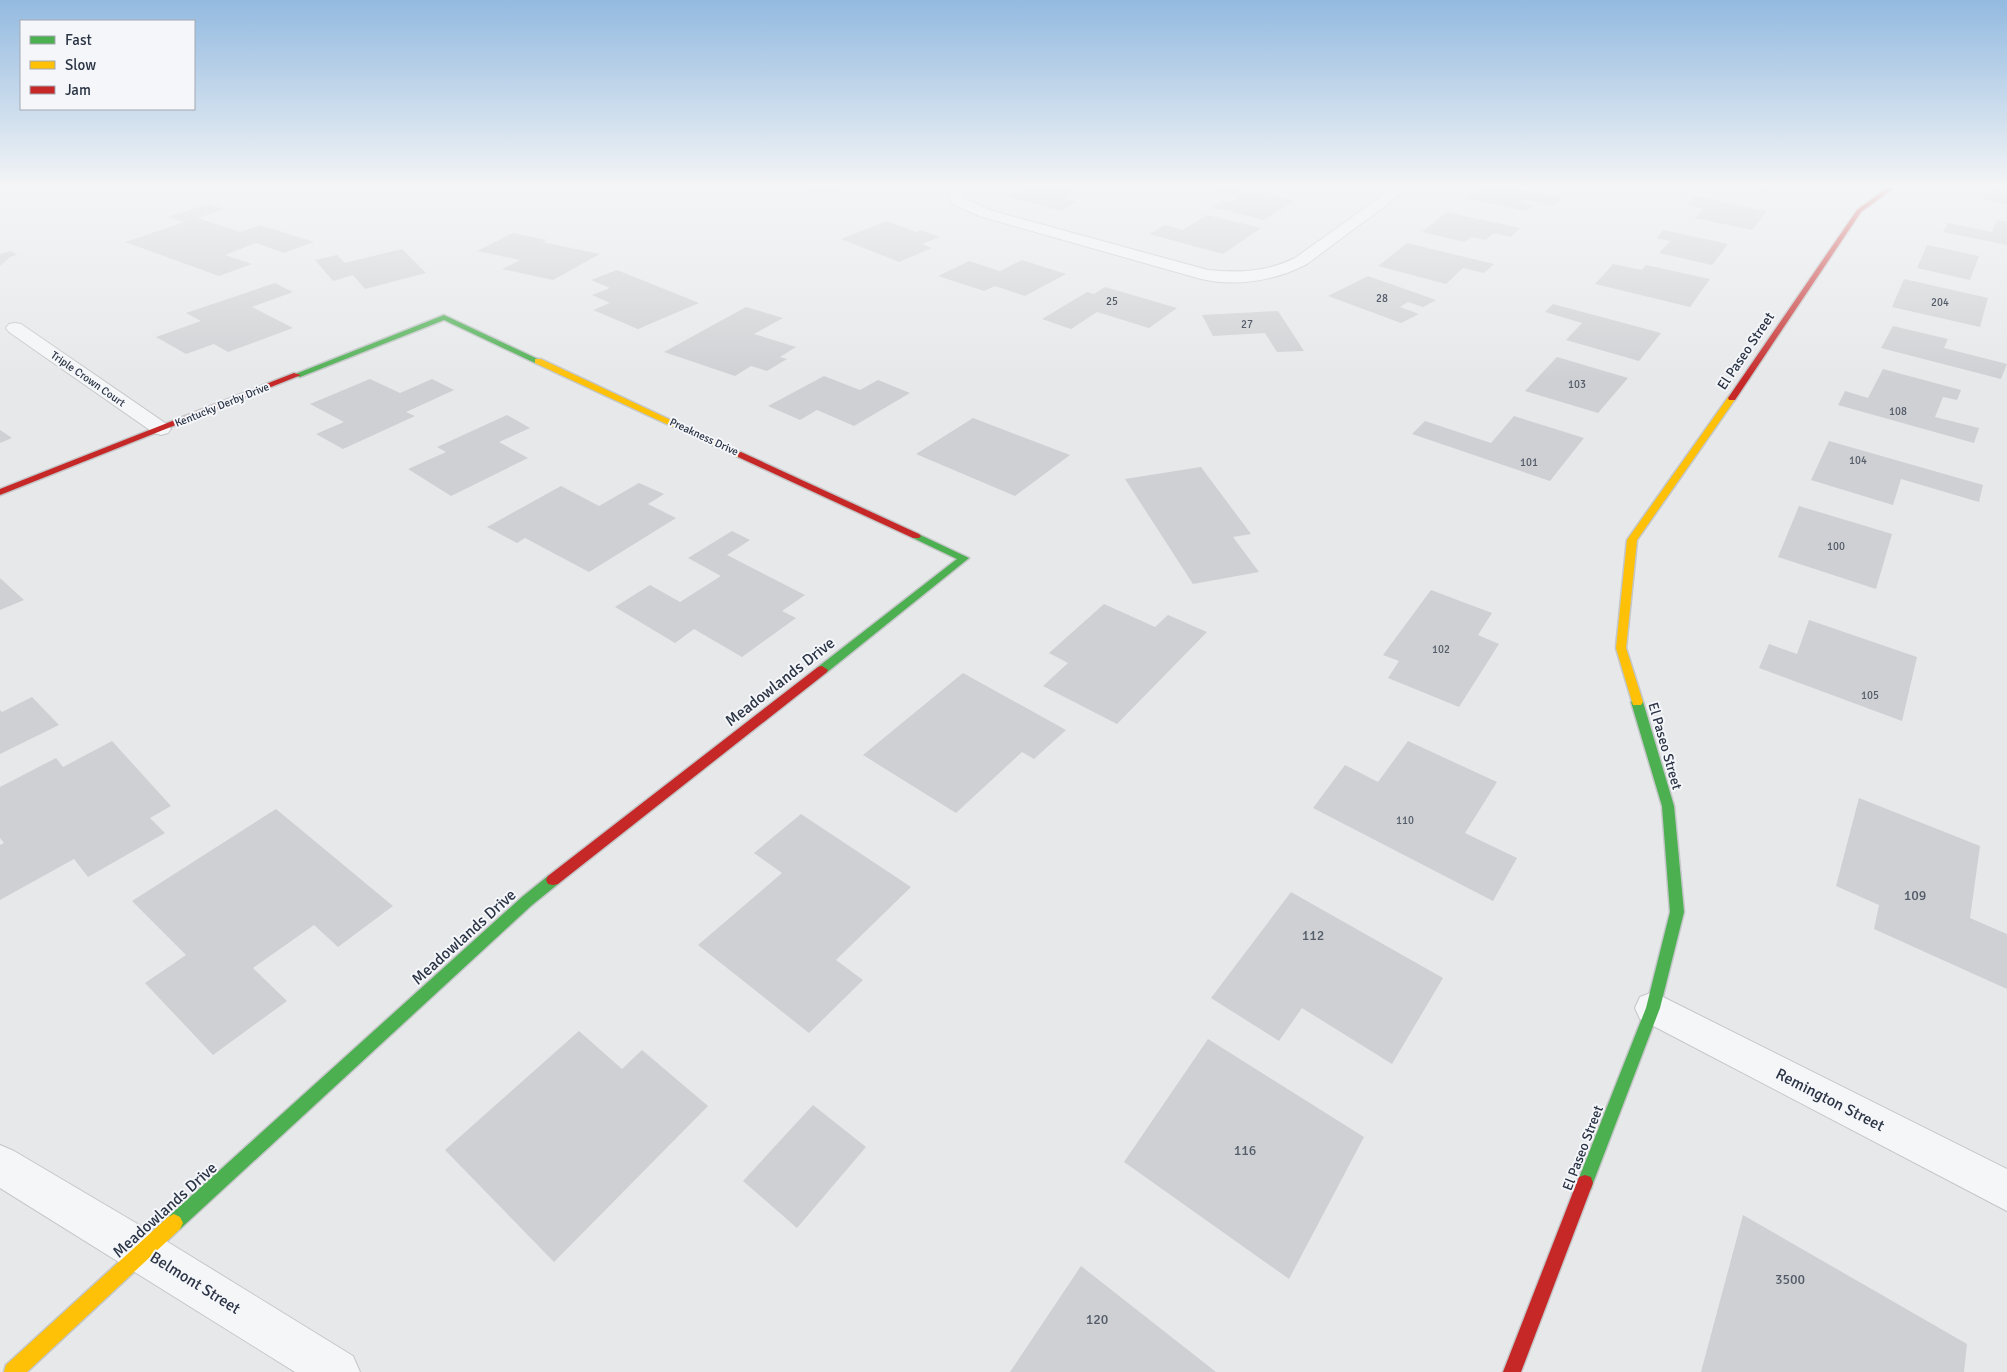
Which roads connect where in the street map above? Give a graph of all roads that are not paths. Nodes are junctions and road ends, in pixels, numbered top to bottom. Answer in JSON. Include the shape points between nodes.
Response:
{"nodes":[{"id":1,"x":1121,"y":252,"type":"edge"},
{"id":2,"x":1313,"y":252,"type":"edge"},
{"id":3,"x":1831,"y":252,"type":"edge"},
{"id":4,"x":444,"y":317,"type":"joint"},
{"id":5,"x":16,"y":328,"type":"dead end"},
{"id":6,"x":161,"y":429,"type":"junction"},
{"id":7,"x":0,"y":492,"type":"edge"},
{"id":8,"x":964,"y":558,"type":"joint"},
{"id":9,"x":1653,"y":1008,"type":"junction"},
{"id":10,"x":0,"y":1165,"type":"edge"},
{"id":11,"x":2007,"y":1191,"type":"edge"},
{"id":12,"x":144,"y":1251,"type":"junction"},
{"id":13,"x":13,"y":1372,"type":"edge"},
{"id":14,"x":337,"y":1372,"type":"edge"},
{"id":15,"x":1512,"y":1372,"type":"edge"}],
"edges":[{"from":1,"to":2,"type":"street","via":[[1184,270],[1236,278],[1285,269]]},
{"from":3,"to":9,"type":"street","name":"El Paseo Street","via":[[1632,540],[1621,648],[1668,806],[1676,912]]},
{"from":4,"to":6,"type":"street","name":"Kentucky Derby Drive"},
{"from":4,"to":8,"type":"street","name":"Preakness Drive"},
{"from":5,"to":6,"type":"street","name":"Triple Crown Court"},
{"from":6,"to":7,"type":"street","name":"Kentucky Derby Drive"},
{"from":8,"to":12,"type":"street","name":"Meadowlands Drive","via":[[527,902]]},
{"from":9,"to":11,"type":"street","name":"Remington Street"},
{"from":9,"to":15,"type":"street","name":"El Paseo Street"},
{"from":10,"to":12,"type":"street","name":"Belmont Street"},
{"from":12,"to":13,"type":"street","name":"Meadowlands Drive"},
{"from":12,"to":14,"type":"street","name":"Belmont Street"}]}
